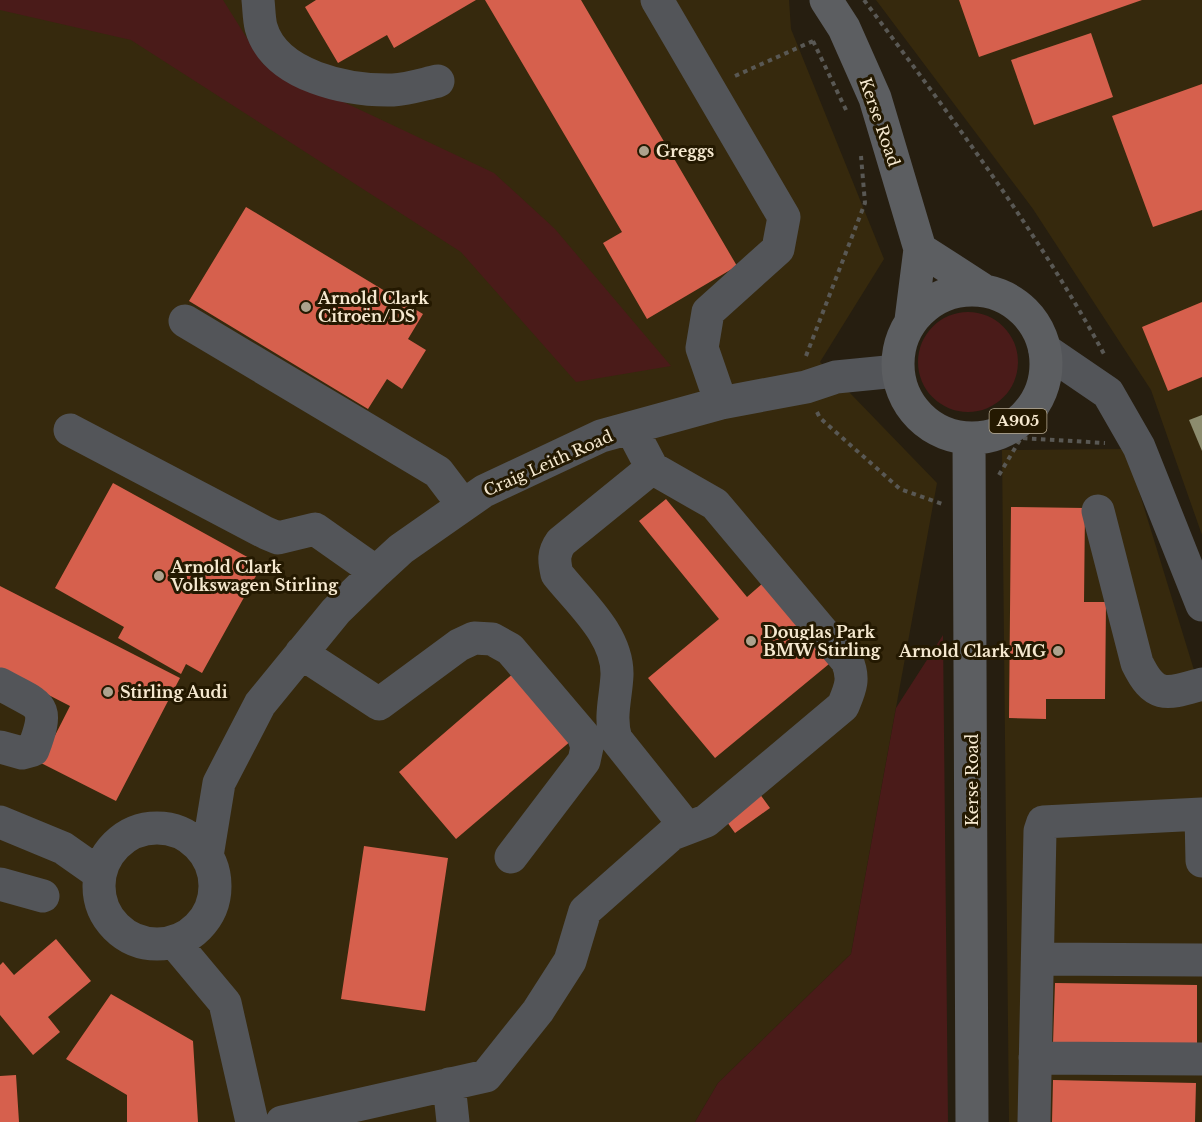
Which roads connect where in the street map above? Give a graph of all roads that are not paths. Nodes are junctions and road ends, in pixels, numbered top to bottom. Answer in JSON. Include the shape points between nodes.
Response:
{"nodes":[{"id":1,"x":258,"y":0,"type":"edge"},
{"id":2,"x":657,"y":0,"type":"edge"},
{"id":3,"x":826,"y":0,"type":"edge"},
{"id":4,"x":438,"y":81,"type":"dead end"},
{"id":5,"x":920,"y":249,"type":"junction"},
{"id":6,"x":982,"y":289,"type":"junction"},
{"id":7,"x":911,"y":320,"type":"junction"},
{"id":8,"x":185,"y":321,"type":"dead end"},
{"id":9,"x":1045,"y":350,"type":"junction"},
{"id":10,"x":897,"y":371,"type":"junction"},
{"id":11,"x":721,"y":403,"type":"junction"},
{"id":12,"x":631,"y":428,"type":"junction"},
{"id":13,"x":70,"y":430,"type":"dead end"},
{"id":14,"x":969,"y":438,"type":"junction"},
{"id":15,"x":652,"y":468,"type":"junction"},
{"id":16,"x":463,"y":505,"type":"junction"},
{"id":17,"x":1098,"y":512,"type":"dead end"},
{"id":18,"x":376,"y":572,"type":"junction"},
{"id":19,"x":1200,"y":592,"type":"edge"},
{"id":20,"x":301,"y":653,"type":"junction"},
{"id":21,"x":0,"y":684,"type":"edge"},
{"id":22,"x":1202,"y":684,"type":"edge"},
{"id":23,"x":0,"y":747,"type":"edge"},
{"id":24,"x":1201,"y":814,"type":"edge"},
{"id":25,"x":0,"y":822,"type":"edge"},
{"id":26,"x":687,"y":828,"type":"junction"},
{"id":27,"x":207,"y":856,"type":"junction"},
{"id":28,"x":511,"y":857,"type":"dead end"},
{"id":29,"x":1202,"y":861,"type":"edge"},
{"id":30,"x":100,"y":874,"type":"junction"},
{"id":31,"x":0,"y":884,"type":"edge"},
{"id":32,"x":43,"y":896,"type":"dead end"},
{"id":33,"x":174,"y":942,"type":"junction"},
{"id":34,"x":1038,"y":959,"type":"junction"},
{"id":35,"x":1202,"y":960,"type":"edge"},
{"id":36,"x":1035,"y":1058,"type":"junction"},
{"id":37,"x":1202,"y":1059,"type":"edge"},
{"id":38,"x":449,"y":1084,"type":"junction"},
{"id":39,"x":252,"y":1122,"type":"edge"},
{"id":40,"x":282,"y":1122,"type":"edge"},
{"id":41,"x":453,"y":1122,"type":"edge"},
{"id":42,"x":972,"y":1122,"type":"edge"},
{"id":43,"x":1034,"y":1122,"type":"edge"}],
"edges":[{"from":1,"to":4,"type":"street","via":[[261,29],[281,59],[309,75],[353,90],[396,90]]},
{"from":2,"to":11,"type":"street","via":[[784,218],[778,249],[708,312],[702,348]]},
{"from":3,"to":5,"type":"main road","name":"Kerse Road","number":"A905","via":[[844,27],[875,98]]},
{"from":5,"to":6,"type":"main road","number":"A905"},
{"from":5,"to":7,"type":"main road","name":"Kerse Road","number":"A905"},
{"from":6,"to":7,"type":"main road","number":"A905","via":[[942,295]]},
{"from":6,"to":9,"type":"main road","number":"A905","via":[[1004,296],[1023,309],[1038,328]]},
{"from":7,"to":10,"type":"main road","number":"A905","via":[[898,353]]},
{"from":8,"to":16,"type":"street","via":[[438,472]]},
{"from":9,"to":14,"type":"main road","number":"A905","via":[[1041,394],[1029,413],[1012,427],[991,436]]},
{"from":9,"to":19,"type":"street","via":[[1108,393],[1139,447]]},
{"from":10,"to":11,"type":"street","name":"Craig Leith Road","via":[[836,377],[806,387]]},
{"from":10,"to":14,"type":"main road","number":"A905","via":[[902,392],[929,425],[948,435]]},
{"from":11,"to":12,"type":"street","name":"Craig Leith Road"},
{"from":12,"to":15,"type":"street"},
{"from":12,"to":16,"type":"street","name":"Craig Leith Road","via":[[602,436],[484,490]]},
{"from":13,"to":18,"type":"street","via":[[278,538],[315,529]]},
{"from":14,"to":42,"type":"main road","name":"Kerse Road","number":"A905"},
{"from":15,"to":26,"type":"street","via":[[561,542],[555,549],[554,560],[557,574],[614,648],[617,677],[612,726],[616,739]]},
{"from":15,"to":26,"type":"street","via":[[715,504],[847,661],[853,674],[843,706],[706,821]]},
{"from":16,"to":18,"type":"street","name":"Craig Leith Road"},
{"from":17,"to":22,"type":"street","via":[[1137,663],[1146,681],[1169,693]]},
{"from":18,"to":20,"type":"street","name":"Craig Leith Road"},
{"from":20,"to":27,"type":"street","name":"Craig Leith Road","via":[[260,704],[219,783]]},
{"from":20,"to":28,"type":"street","via":[[379,704],[474,638],[492,639],[510,649],[583,735],[587,747],[584,761]]},
{"from":21,"to":23,"type":"street","via":[[36,704],[43,722],[33,750],[22,753]]},
{"from":24,"to":29,"type":"street"},
{"from":24,"to":34,"type":"street","via":[[1043,822]]},
{"from":25,"to":30,"type":"street","via":[[63,848]]},
{"from":26,"to":38,"type":"street","via":[[672,834],[585,911],[570,962],[538,1011],[486,1076]]},
{"from":27,"to":30,"type":"street","via":[[191,838],[172,830],[150,828],[121,840],[108,855]]},
{"from":27,"to":33,"type":"street","via":[[215,875],[213,905],[203,923]]},
{"from":30,"to":33,"type":"street","via":[[101,900],[109,919],[122,933],[154,945]]},
{"from":31,"to":32,"type":"street"},
{"from":33,"to":39,"type":"street","via":[[225,1003]]},
{"from":34,"to":35,"type":"street"},
{"from":34,"to":36,"type":"street"},
{"from":36,"to":37,"type":"street"},
{"from":36,"to":43,"type":"street"},
{"from":38,"to":40,"type":"street"},
{"from":38,"to":41,"type":"street"}]}
